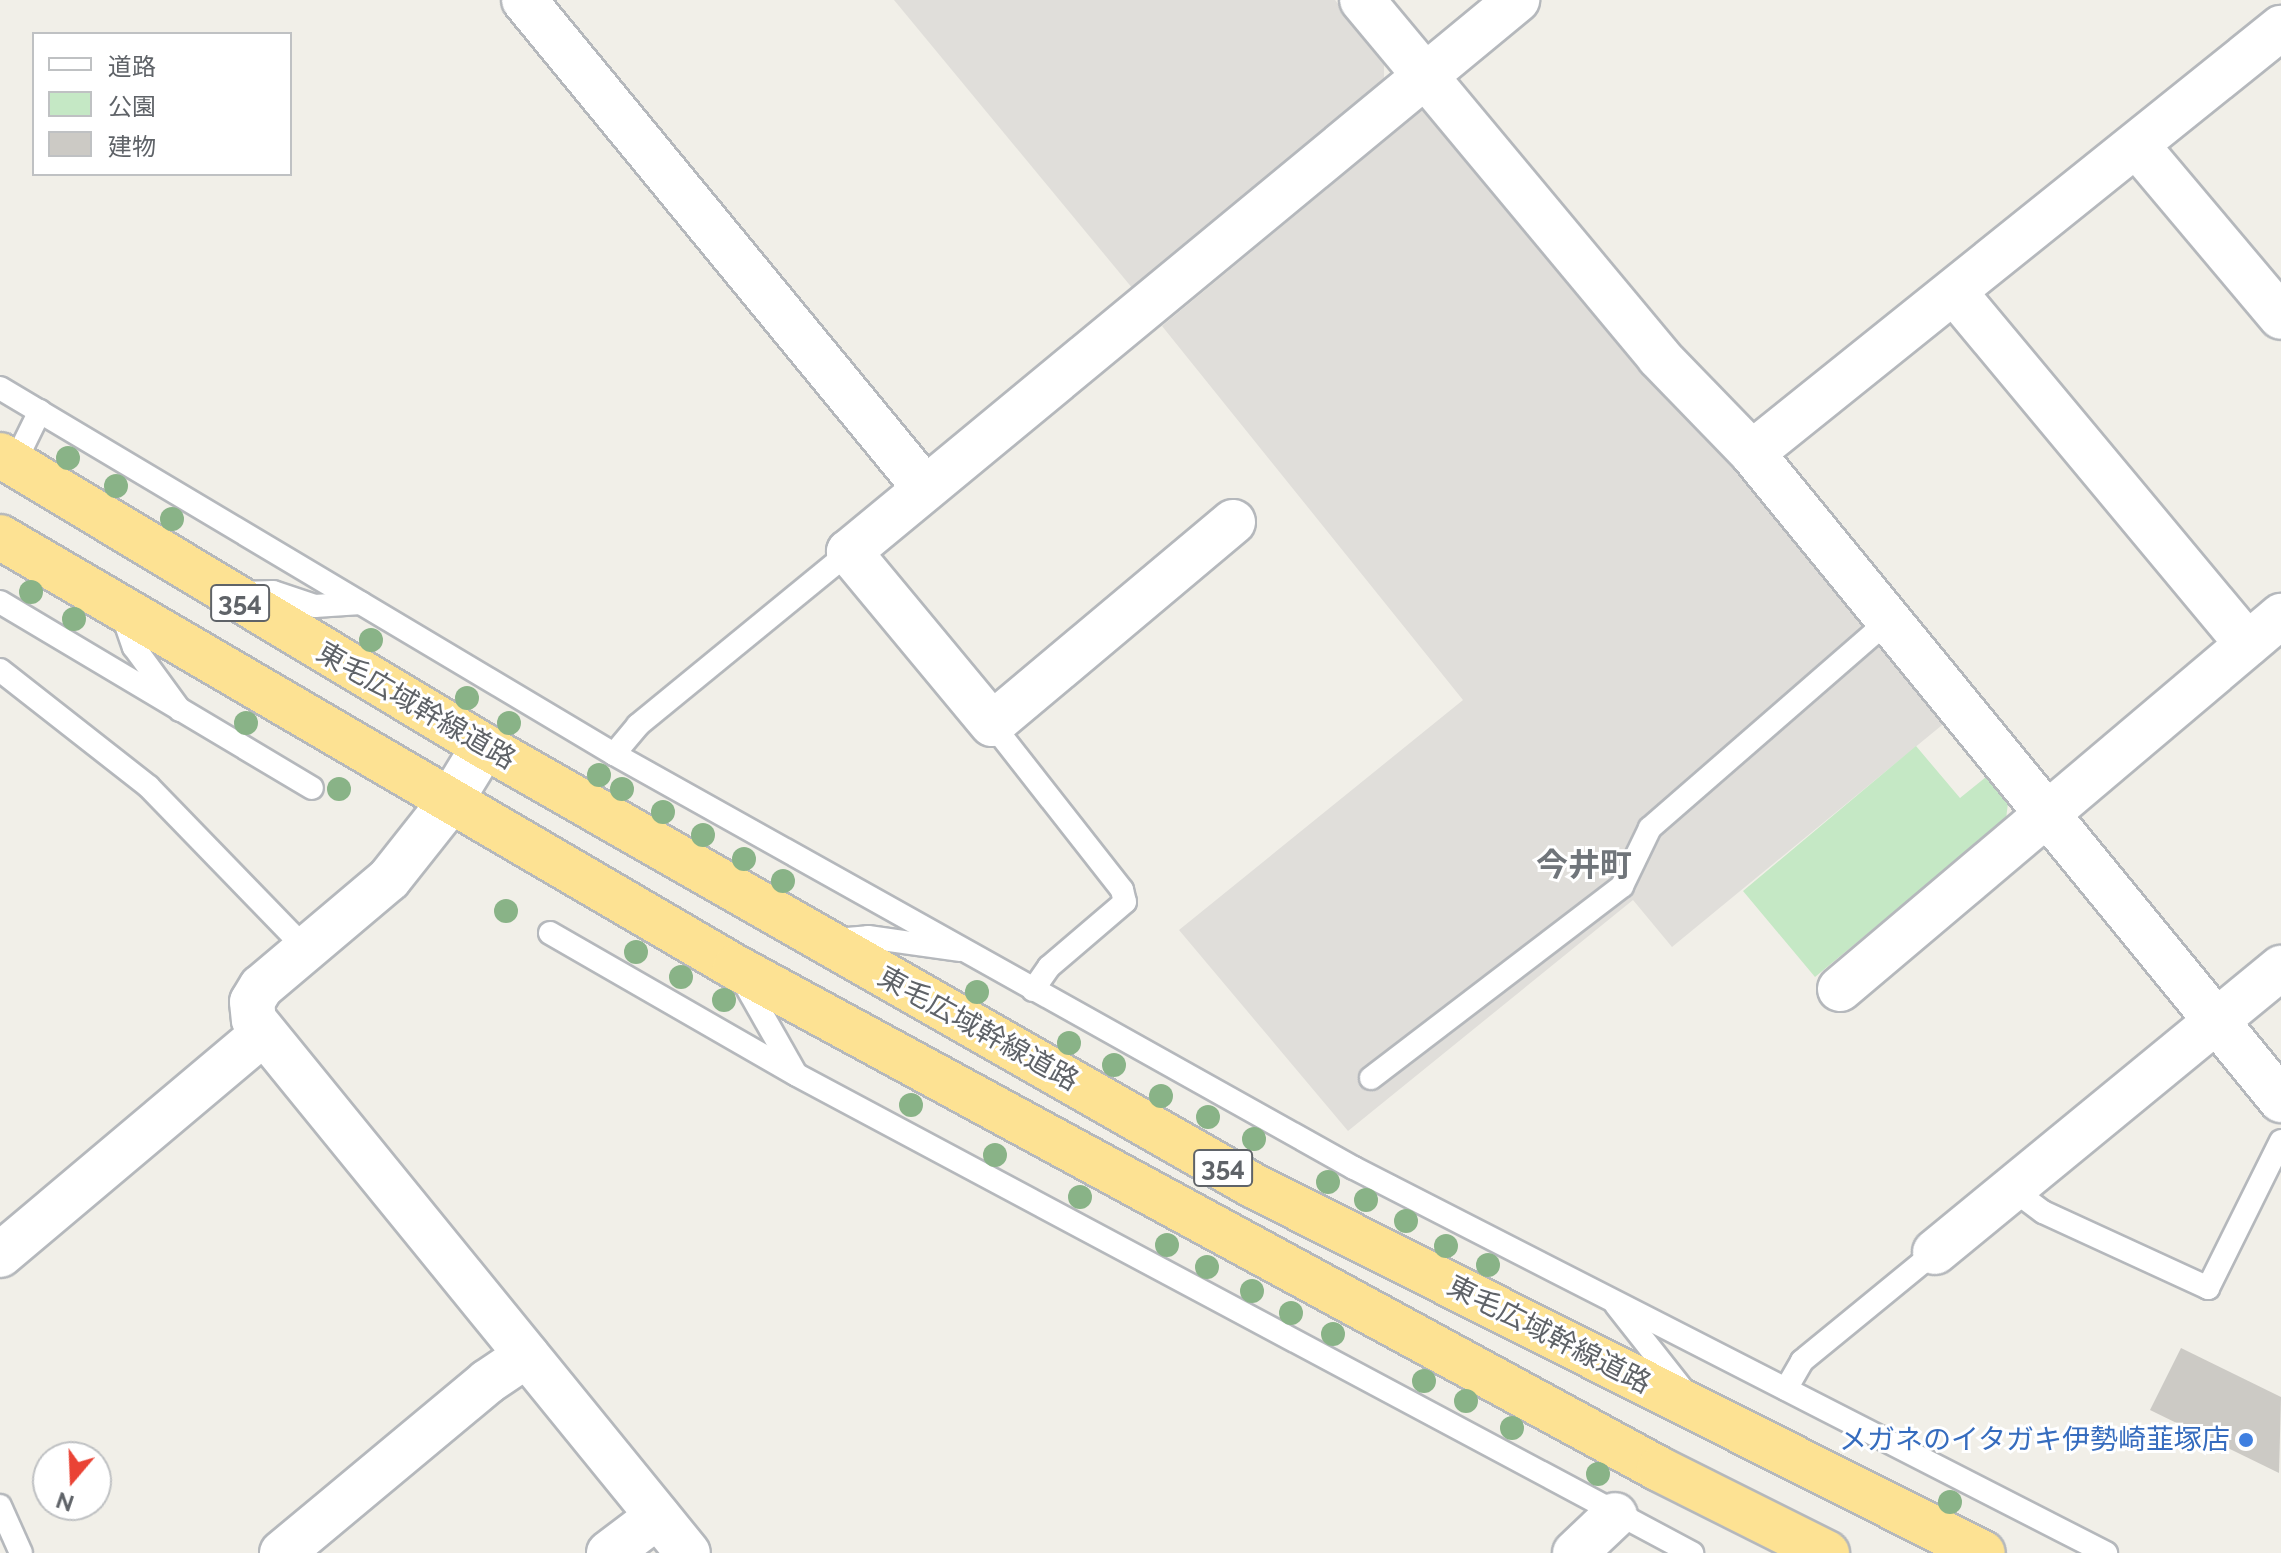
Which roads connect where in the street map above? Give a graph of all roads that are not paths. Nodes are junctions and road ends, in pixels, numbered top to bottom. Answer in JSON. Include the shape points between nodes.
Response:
{"nodes":[{"id":1,"x":524,"y":0,"type":"edge"},
{"id":2,"x":1362,"y":0,"type":"edge"},
{"id":3,"x":1517,"y":0,"type":"edge"},
{"id":4,"x":2281,"y":28,"type":"edge"},
{"id":5,"x":1423,"y":75,"type":"junction"},
{"id":6,"x":2138,"y":147,"type":"junction"},
{"id":7,"x":1955,"y":293,"type":"junction"},
{"id":8,"x":2281,"y":317,"type":"edge"},
{"id":9,"x":0,"y":388,"type":"edge"},
{"id":10,"x":40,"y":411,"type":"junction"},
{"id":11,"x":1752,"y":453,"type":"junction"},
{"id":12,"x":7,"y":460,"type":"edge"},
{"id":13,"x":925,"y":488,"type":"junction"},
{"id":14,"x":1233,"y":522,"type":"dead end"},
{"id":15,"x":6,"y":546,"type":"edge"},
{"id":16,"x":849,"y":552,"type":"junction"},
{"id":17,"x":224,"y":594,"type":"junction"},
{"id":18,"x":0,"y":602,"type":"edge"},
{"id":19,"x":361,"y":603,"type":"junction"},
{"id":20,"x":120,"y":609,"type":"junction"},
{"id":21,"x":2281,"y":616,"type":"edge"},
{"id":22,"x":1889,"y":620,"type":"junction"},
{"id":23,"x":2247,"y":644,"type":"junction"},
{"id":24,"x":0,"y":670,"type":"edge"},
{"id":25,"x":180,"y":711,"type":"junction"},
{"id":26,"x":992,"y":724,"type":"junction"},
{"id":27,"x":484,"y":746,"type":"junction"},
{"id":28,"x":614,"y":754,"type":"junction"},
{"id":29,"x":312,"y":788,"type":"dead end"},
{"id":30,"x":450,"y":802,"type":"junction"},
{"id":31,"x":2051,"y":814,"type":"junction"},
{"id":32,"x":550,"y":933,"type":"dead end"},
{"id":33,"x":822,"y":941,"type":"junction"},
{"id":34,"x":306,"y":949,"type":"junction"},
{"id":35,"x":963,"y":950,"type":"junction"},
{"id":36,"x":735,"y":967,"type":"junction"},
{"id":37,"x":2281,"y":968,"type":"edge"},
{"id":38,"x":1840,"y":989,"type":"dead end"},
{"id":39,"x":1033,"y":990,"type":"junction"},
{"id":40,"x":2217,"y":1020,"type":"junction"},
{"id":41,"x":262,"y":1034,"type":"junction"},
{"id":42,"x":797,"y":1075,"type":"junction"},
{"id":43,"x":1371,"y":1078,"type":"dead end"},
{"id":44,"x":2281,"y":1100,"type":"edge"},
{"id":45,"x":2281,"y":1141,"type":"edge"},
{"id":46,"x":2011,"y":1188,"type":"junction"},
{"id":47,"x":1935,"y":1252,"type":"joint"},
{"id":48,"x":0,"y":1255,"type":"edge"},
{"id":49,"x":1610,"y":1298,"type":"junction"},
{"id":50,"x":527,"y":1355,"type":"junction"},
{"id":51,"x":1786,"y":1389,"type":"junction"},
{"id":52,"x":1701,"y":1412,"type":"junction"},
{"id":53,"x":0,"y":1506,"type":"edge"},
{"id":54,"x":1615,"y":1515,"type":"junction"},
{"id":55,"x":658,"y":1516,"type":"junction"},
{"id":56,"x":21,"y":1553,"type":"edge"},
{"id":57,"x":282,"y":1553,"type":"edge"},
{"id":58,"x":609,"y":1553,"type":"edge"},
{"id":59,"x":688,"y":1553,"type":"edge"},
{"id":60,"x":1575,"y":1553,"type":"edge"},
{"id":61,"x":1692,"y":1553,"type":"edge"},
{"id":62,"x":1827,"y":1553,"type":"edge"},
{"id":63,"x":1983,"y":1553,"type":"edge"},
{"id":64,"x":2106,"y":1553,"type":"edge"}],
"edges":[{"from":1,"to":13,"type":"street"},
{"from":2,"to":5,"type":"street"},
{"from":3,"to":5,"type":"street"},
{"from":4,"to":6,"type":"street"},
{"from":5,"to":11,"type":"street","via":[[1659,357]]},
{"from":5,"to":13,"type":"street"},
{"from":6,"to":7,"type":"street"},
{"from":6,"to":8,"type":"street"},
{"from":7,"to":11,"type":"street"},
{"from":7,"to":23,"type":"street"},
{"from":9,"to":10,"type":"lane"},
{"from":10,"to":12,"type":"lane"},
{"from":10,"to":19,"type":"lane"},
{"from":11,"to":22,"type":"street"},
{"from":12,"to":17,"type":"highway","name":"東毛広域幹線道路","number":"354"},
{"from":13,"to":16,"type":"street"},
{"from":14,"to":26,"type":"street"},
{"from":15,"to":20,"type":"highway","number":"354"},
{"from":16,"to":26,"type":"street"},
{"from":16,"to":28,"type":"lane","via":[[638,725]]},
{"from":17,"to":19,"type":"lane","via":[[273,592],[315,606]]},
{"from":17,"to":27,"type":"highway","name":"東毛広域幹線道路","number":"354"},
{"from":18,"to":25,"type":"lane"},
{"from":19,"to":28,"type":"lane"},
{"from":20,"to":25,"type":"lane","via":[[134,647],[162,679]]},
{"from":20,"to":30,"type":"highway","number":"354"},
{"from":21,"to":23,"type":"street"},
{"from":22,"to":31,"type":"street"},
{"from":22,"to":43,"type":"lane","via":[[1650,828],[1622,886]]},
{"from":23,"to":31,"type":"street"},
{"from":24,"to":34,"type":"lane","via":[[149,787]]},
{"from":25,"to":29,"type":"lane"},
{"from":26,"to":39,"type":"lane","via":[[1122,890],[1125,902],[1049,967]]},
{"from":27,"to":30,"type":"street"},
{"from":27,"to":33,"type":"highway","name":"東毛広域幹線道路","number":"354"},
{"from":28,"to":35,"type":"lane"},
{"from":30,"to":34,"type":"street","via":[[389,879]]},
{"from":30,"to":36,"type":"highway","number":"354"},
{"from":31,"to":38,"type":"street"},
{"from":31,"to":40,"type":"street"},
{"from":32,"to":42,"type":"lane"},
{"from":33,"to":35,"type":"lane","via":[[868,937],[923,949]]},
{"from":33,"to":52,"type":"highway","name":"東毛広域幹線道路","number":"354","via":[[1252,1185]]},
{"from":34,"to":41,"type":"street","via":[[261,987],[252,1002]]},
{"from":35,"to":39,"type":"lane"},
{"from":36,"to":42,"type":"lane"},
{"from":36,"to":62,"type":"highway","number":"354","via":[[1659,1469]]},
{"from":37,"to":40,"type":"street"},
{"from":39,"to":49,"type":"lane","via":[[1354,1168]]},
{"from":40,"to":44,"type":"street"},
{"from":40,"to":46,"type":"street"},
{"from":41,"to":48,"type":"street"},
{"from":41,"to":50,"type":"street"},
{"from":42,"to":54,"type":"lane"},
{"from":45,"to":46,"type":"lane","via":[[2208,1288],[2043,1212]]},
{"from":46,"to":47,"type":"street"},
{"from":47,"to":51,"type":"lane","via":[[1802,1361]]},
{"from":49,"to":51,"type":"lane"},
{"from":49,"to":52,"type":"lane"},
{"from":50,"to":55,"type":"street"},
{"from":50,"to":57,"type":"street","via":[[487,1382]]},
{"from":51,"to":64,"type":"lane"},
{"from":52,"to":63,"type":"highway","name":"東毛広域幹線道路","number":"354"},
{"from":53,"to":56,"type":"lane"},
{"from":54,"to":60,"type":"street"},
{"from":54,"to":61,"type":"lane"},
{"from":55,"to":58,"type":"street"},
{"from":55,"to":59,"type":"street"}]}
